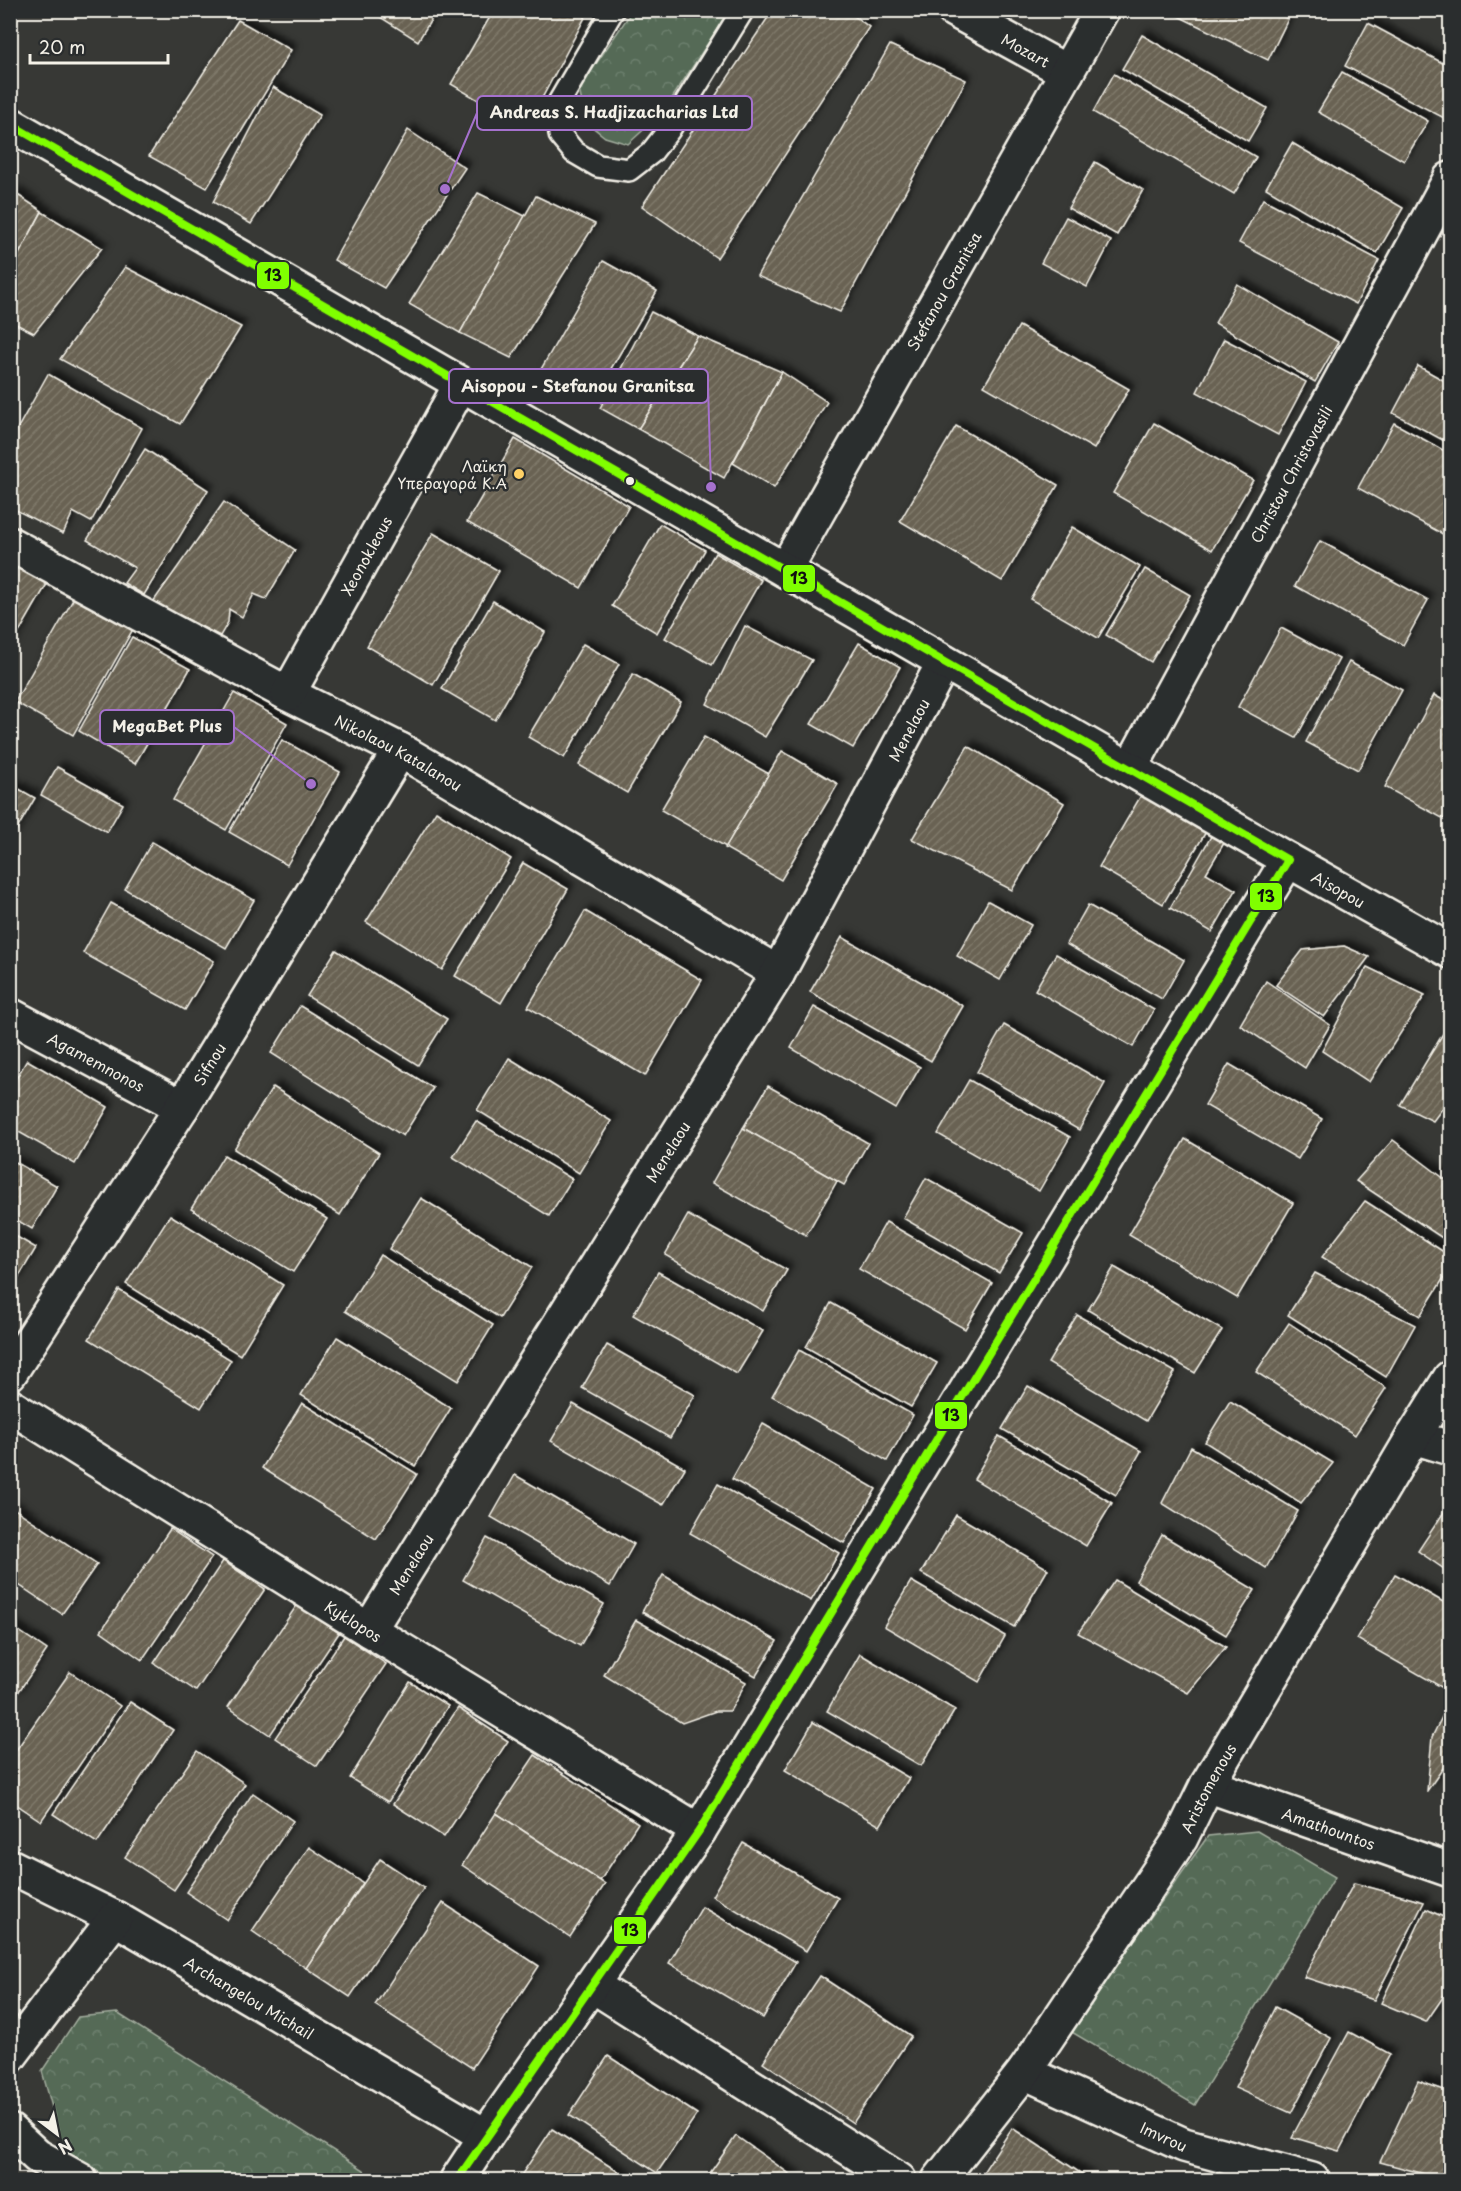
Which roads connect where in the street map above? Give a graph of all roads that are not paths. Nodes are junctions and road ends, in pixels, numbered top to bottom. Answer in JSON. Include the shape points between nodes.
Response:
{"nodes":[{"id":1,"x":613,"y":10,"type":"edge"},
{"id":2,"x":743,"y":10,"type":"edge"},
{"id":3,"x":954,"y":10,"type":"edge"},
{"id":4,"x":1102,"y":10,"type":"edge"},
{"id":5,"x":1067,"y":72,"type":"junction"},
{"id":6,"x":10,"y":124,"type":"edge"},
{"id":7,"x":1450,"y":179,"type":"edge"},
{"id":8,"x":461,"y":384,"type":"junction"},
{"id":9,"x":10,"y":544,"type":"edge"},
{"id":10,"x":785,"y":570,"type":"junction"},
{"id":11,"x":944,"y":662,"type":"junction"},
{"id":12,"x":288,"y":694,"type":"junction"},
{"id":13,"x":400,"y":750,"type":"junction"},
{"id":14,"x":1130,"y":769,"type":"junction"},
{"id":15,"x":1288,"y":860,"type":"junction"},
{"id":16,"x":1450,"y":951,"type":"edge"},
{"id":17,"x":778,"y":974,"type":"junction"},
{"id":18,"x":10,"y":1015,"type":"edge"},
{"id":19,"x":182,"y":1107,"type":"junction"},
{"id":20,"x":10,"y":1373,"type":"edge"},
{"id":21,"x":1450,"y":1378,"type":"edge"},
{"id":22,"x":10,"y":1406,"type":"edge"},
{"id":23,"x":1413,"y":1437,"type":"junction"},
{"id":24,"x":1450,"y":1448,"type":"edge"},
{"id":25,"x":369,"y":1630,"type":"junction"},
{"id":26,"x":1207,"y":1785,"type":"junction"},
{"id":27,"x":699,"y":1831,"type":"junction"},
{"id":28,"x":10,"y":1866,"type":"edge"},
{"id":29,"x":1450,"y":1870,"type":"edge"},
{"id":30,"x":115,"y":1917,"type":"junction"},
{"id":31,"x":592,"y":1985,"type":"junction"},
{"id":32,"x":10,"y":2056,"type":"edge"},
{"id":33,"x":1024,"y":2072,"type":"junction"},
{"id":34,"x":10,"y":2131,"type":"edge"},
{"id":35,"x":486,"y":2136,"type":"junction"},
{"id":36,"x":80,"y":2181,"type":"edge"},
{"id":37,"x":457,"y":2181,"type":"edge"},
{"id":38,"x":899,"y":2181,"type":"edge"},
{"id":39,"x":939,"y":2181,"type":"edge"},
{"id":40,"x":1312,"y":2181,"type":"edge"}],
"edges":[{"from":1,"to":2,"type":"lane","via":[[558,104],[560,135],[574,152],[598,166],[629,170],[651,153],[669,130]]},
{"from":3,"to":5,"type":"street","name":"Mozart"},
{"from":4,"to":5,"type":"street","name":"Stefanou Granitsa"},
{"from":5,"to":10,"type":"street","name":"Stefanou Granitsa"},
{"from":6,"to":8,"type":"street","name":"Aisopou"},
{"from":7,"to":14,"type":"street","name":"Christou Christovasili"},
{"from":8,"to":10,"type":"street","name":"Aisopou"},
{"from":8,"to":12,"type":"street","name":"Xeonokleous"},
{"from":9,"to":12,"type":"street","name":"Nikolaou Katalanou"},
{"from":10,"to":11,"type":"street","name":"Aisopou"},
{"from":11,"to":14,"type":"street","name":"Aisopou"},
{"from":11,"to":17,"type":"street","name":"Menelaou"},
{"from":12,"to":13,"type":"street","name":"Nikolaou Katalanou"},
{"from":13,"to":17,"type":"street","name":"Nikolaou Katalanou"},
{"from":13,"to":19,"type":"street","name":"Sifnou"},
{"from":14,"to":15,"type":"street","name":"Aisopou"},
{"from":15,"to":16,"type":"street","name":"Aisopou"},
{"from":15,"to":27,"type":"street"},
{"from":17,"to":25,"type":"street","name":"Menelaou"},
{"from":18,"to":19,"type":"street","name":"Agamemnonos"},
{"from":19,"to":20,"type":"street","name":"Sifnou"},
{"from":21,"to":23,"type":"street","name":"Aristomenous"},
{"from":22,"to":25,"type":"street","name":"Kyklopos"},
{"from":23,"to":24,"type":"street"},
{"from":23,"to":26,"type":"street","name":"Aristomenous"},
{"from":25,"to":27,"type":"street","name":"Kyklopos"},
{"from":26,"to":29,"type":"street","name":"Amathountos"},
{"from":26,"to":33,"type":"street","name":"Aristomenous","via":[[1181,1838]]},
{"from":27,"to":31,"type":"street"},
{"from":28,"to":30,"type":"street","name":"Archangelou Michail"},
{"from":30,"to":32,"type":"street"},
{"from":30,"to":35,"type":"street","name":"Archangelou Michail"},
{"from":31,"to":35,"type":"street"},
{"from":31,"to":38,"type":"street"},
{"from":33,"to":39,"type":"street","name":"Aristomenous"},
{"from":33,"to":40,"type":"street","name":"Imvrou","via":[[1184,2145]]},
{"from":34,"to":36,"type":"street","via":[[37,2156]]},
{"from":35,"to":37,"type":"street"}]}
